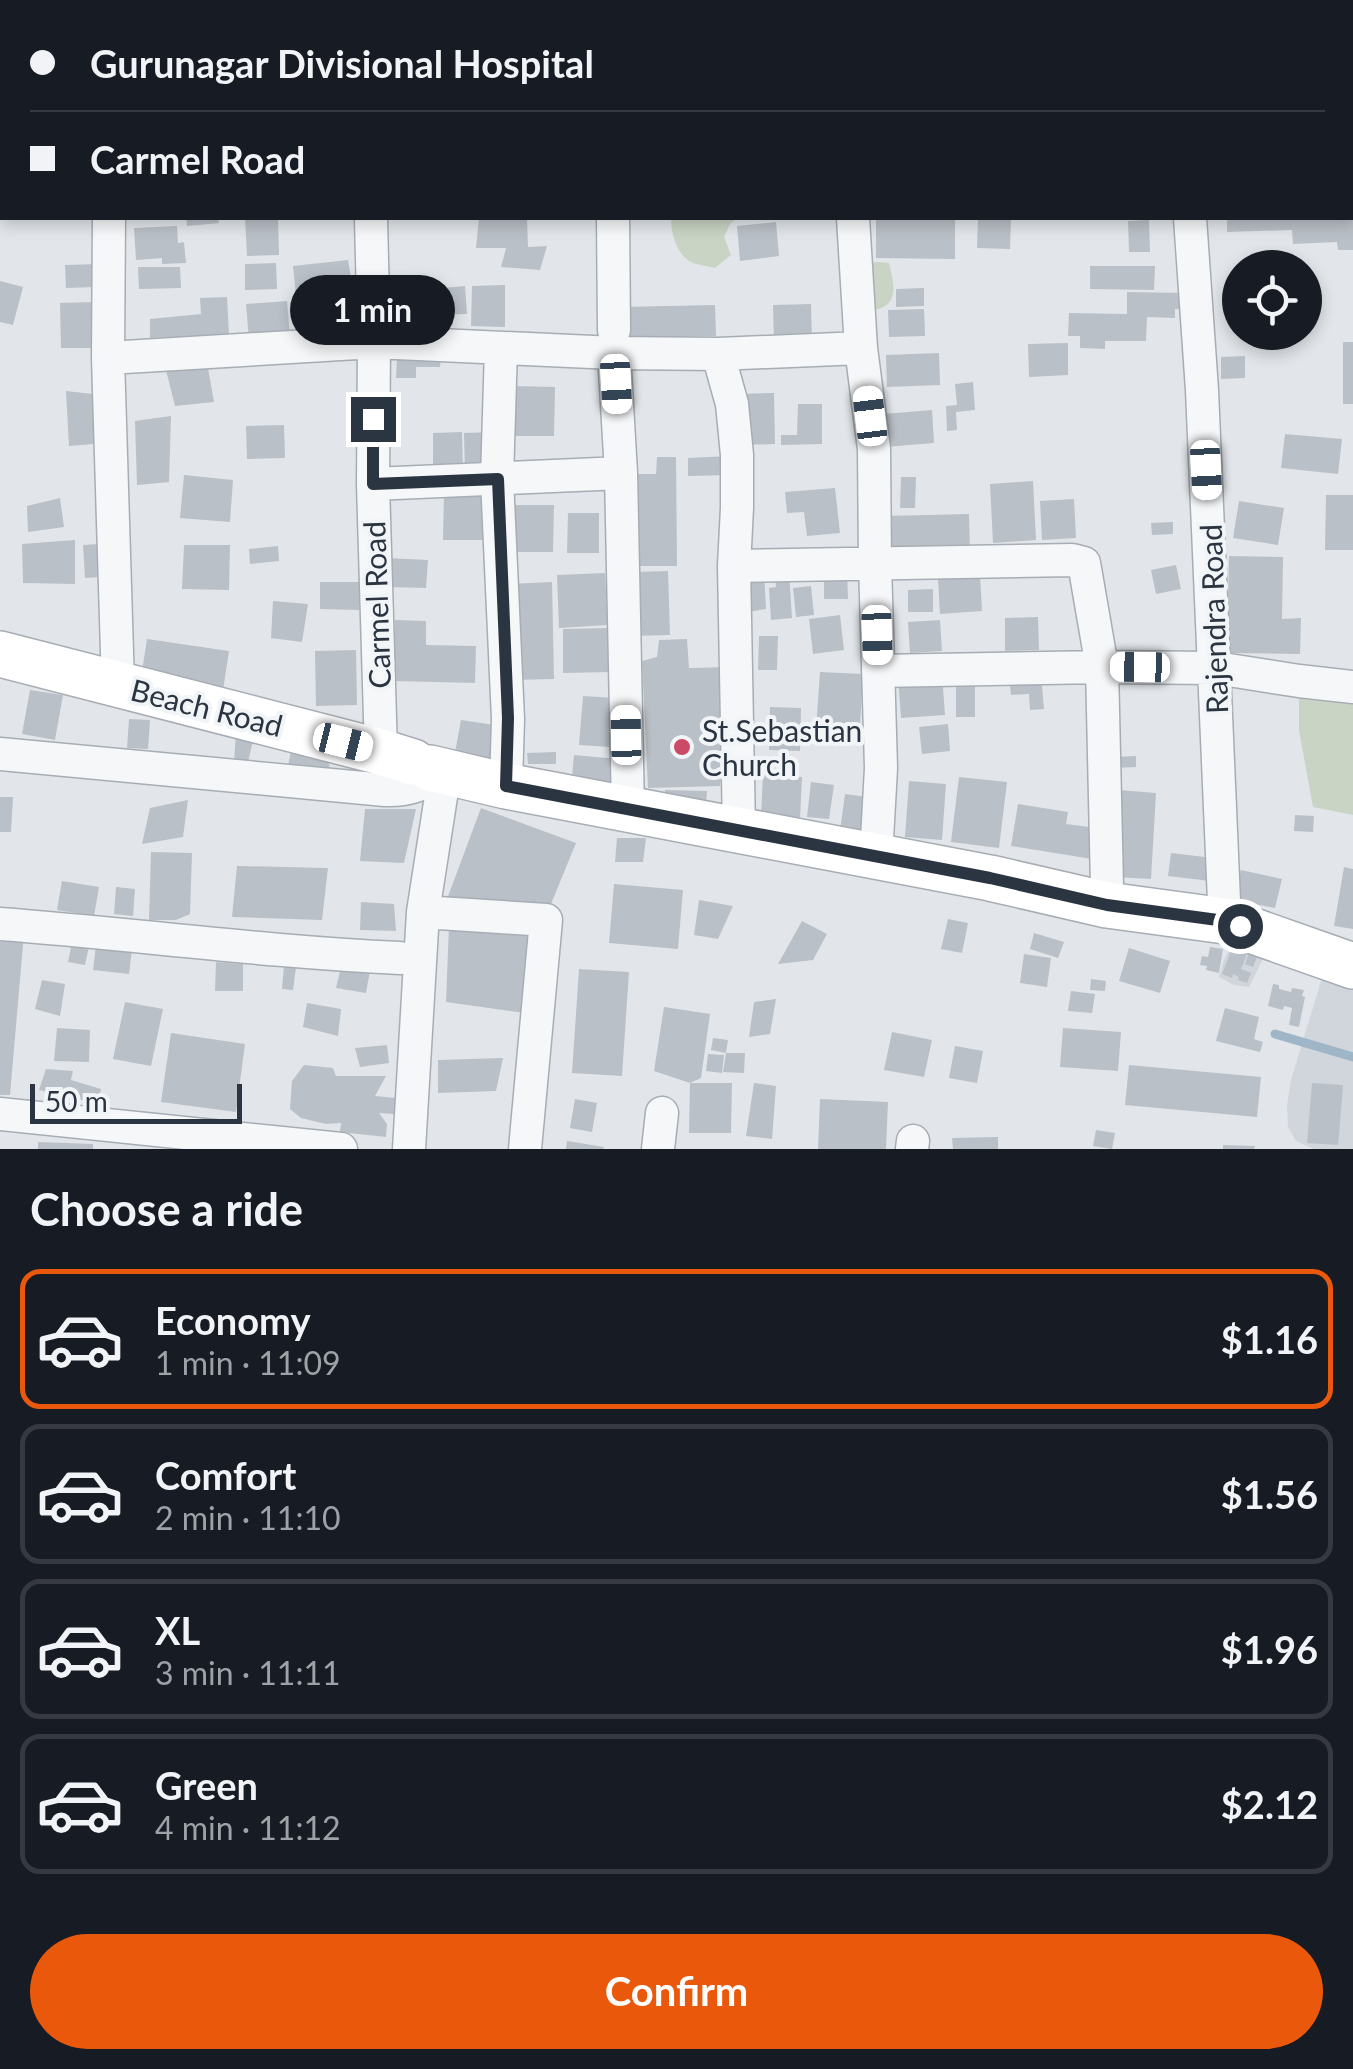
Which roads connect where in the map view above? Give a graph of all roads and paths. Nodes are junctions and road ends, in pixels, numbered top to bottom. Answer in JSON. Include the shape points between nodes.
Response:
{"nodes":[{"id":1,"x":109,"y":220,"type":"edge"},
{"id":2,"x":371,"y":220,"type":"edge"},
{"id":3,"x":613,"y":220,"type":"edge"},
{"id":4,"x":854,"y":220,"type":"edge"},
{"id":5,"x":1190,"y":220,"type":"edge"},
{"id":6,"x":374,"y":342,"type":"junction"},
{"id":7,"x":614,"y":342,"type":"junction"},
{"id":8,"x":501,"y":348,"type":"junction"},
{"id":9,"x":862,"y":348,"type":"junction"},
{"id":10,"x":718,"y":354,"type":"junction"},
{"id":11,"x":108,"y":358,"type":"junction"},
{"id":12,"x":621,"y":474,"type":"junction"},
{"id":13,"x":498,"y":479,"type":"junction"},
{"id":14,"x":373,"y":484,"type":"junction"},
{"id":15,"x":875,"y":564,"type":"junction"},
{"id":16,"x":734,"y":566,"type":"junction"},
{"id":17,"x":0,"y":654,"type":"edge"},
{"id":18,"x":1102,"y":666,"type":"junction"},
{"id":19,"x":1216,"y":668,"type":"junction"},
{"id":20,"x":878,"y":671,"type":"junction"},
{"id":21,"x":118,"y":685,"type":"junction"},
{"id":22,"x":1353,"y":687,"type":"edge"},
{"id":23,"x":0,"y":754,"type":"edge"},
{"id":24,"x":417,"y":763,"type":"junction"},
{"id":25,"x":506,"y":786,"type":"junction"},
{"id":26,"x":628,"y":810,"type":"junction"},
{"id":27,"x":738,"y":830,"type":"junction"},
{"id":28,"x":876,"y":857,"type":"junction"},
{"id":29,"x":1107,"y":886,"type":"dead end"},
{"id":30,"x":1224,"y":901,"type":"dead end"},
{"id":31,"x":423,"y":912,"type":"junction"},
{"id":32,"x":0,"y":924,"type":"edge"},
{"id":33,"x":400,"y":958,"type":"dead end"},
{"id":34,"x":1353,"y":966,"type":"edge"},
{"id":35,"x":662,"y":1113,"type":"dead end"},
{"id":36,"x":0,"y":1114,"type":"edge"},
{"id":37,"x":341,"y":1149,"type":"edge"},
{"id":38,"x":409,"y":1149,"type":"edge"},
{"id":39,"x":525,"y":1149,"type":"edge"},
{"id":40,"x":658,"y":1149,"type":"edge"}],
"edges":[{"from":1,"to":11,"type":"street"},
{"from":2,"to":6,"type":"street","name":"Carmel Road"},
{"from":3,"to":7,"type":"street"},
{"from":4,"to":9,"type":"street"},
{"from":5,"to":19,"type":"street","name":"Rajendra Road"},
{"from":6,"to":8,"type":"street"},
{"from":6,"to":11,"type":"street"},
{"from":6,"to":14,"type":"street","name":"Carmel Road"},
{"from":7,"to":8,"type":"street"},
{"from":7,"to":10,"type":"street"},
{"from":7,"to":12,"type":"street"},
{"from":8,"to":13,"type":"street"},
{"from":9,"to":10,"type":"street"},
{"from":9,"to":15,"type":"street","via":[[874,449]]},
{"from":10,"to":16,"type":"street","via":[[737,455]]},
{"from":11,"to":21,"type":"street"},
{"from":12,"to":13,"type":"street"},
{"from":12,"to":26,"type":"street"},
{"from":13,"to":14,"type":"street"},
{"from":13,"to":25,"type":"street"},
{"from":14,"to":24,"type":"street","name":"Carmel Road"},
{"from":15,"to":16,"type":"street"},
{"from":15,"to":18,"type":"street","via":[[1084,562]]},
{"from":15,"to":20,"type":"street"},
{"from":16,"to":27,"type":"street"},
{"from":17,"to":21,"type":"main road","name":"Beach Road"},
{"from":18,"to":19,"type":"street"},
{"from":18,"to":20,"type":"street"},
{"from":18,"to":29,"type":"street"},
{"from":19,"to":22,"type":"street"},
{"from":19,"to":30,"type":"street","name":"Rajendra Road"},
{"from":20,"to":28,"type":"street"},
{"from":21,"to":24,"type":"main road","name":"Beach Road"},
{"from":23,"to":24,"type":"street","via":[[385,790],[420,786]]},
{"from":24,"to":25,"type":"main road","name":"Beach Road"},
{"from":24,"to":31,"type":"street","name":"Carmel Road","via":[[429,862]]},
{"from":25,"to":26,"type":"main road","name":"Beach Road"},
{"from":26,"to":27,"type":"main road","name":"Beach Road"},
{"from":27,"to":28,"type":"main road","name":"Beach Road"},
{"from":28,"to":34,"type":"main road","name":"Beach Road","via":[[1107,905],[1225,921]]},
{"from":31,"to":38,"type":"street","name":"Carmel Road"},
{"from":31,"to":39,"type":"street","via":[[546,920]]},
{"from":32,"to":33,"type":"street"},
{"from":35,"to":40,"type":"street"},
{"from":36,"to":37,"type":"street"}]}
